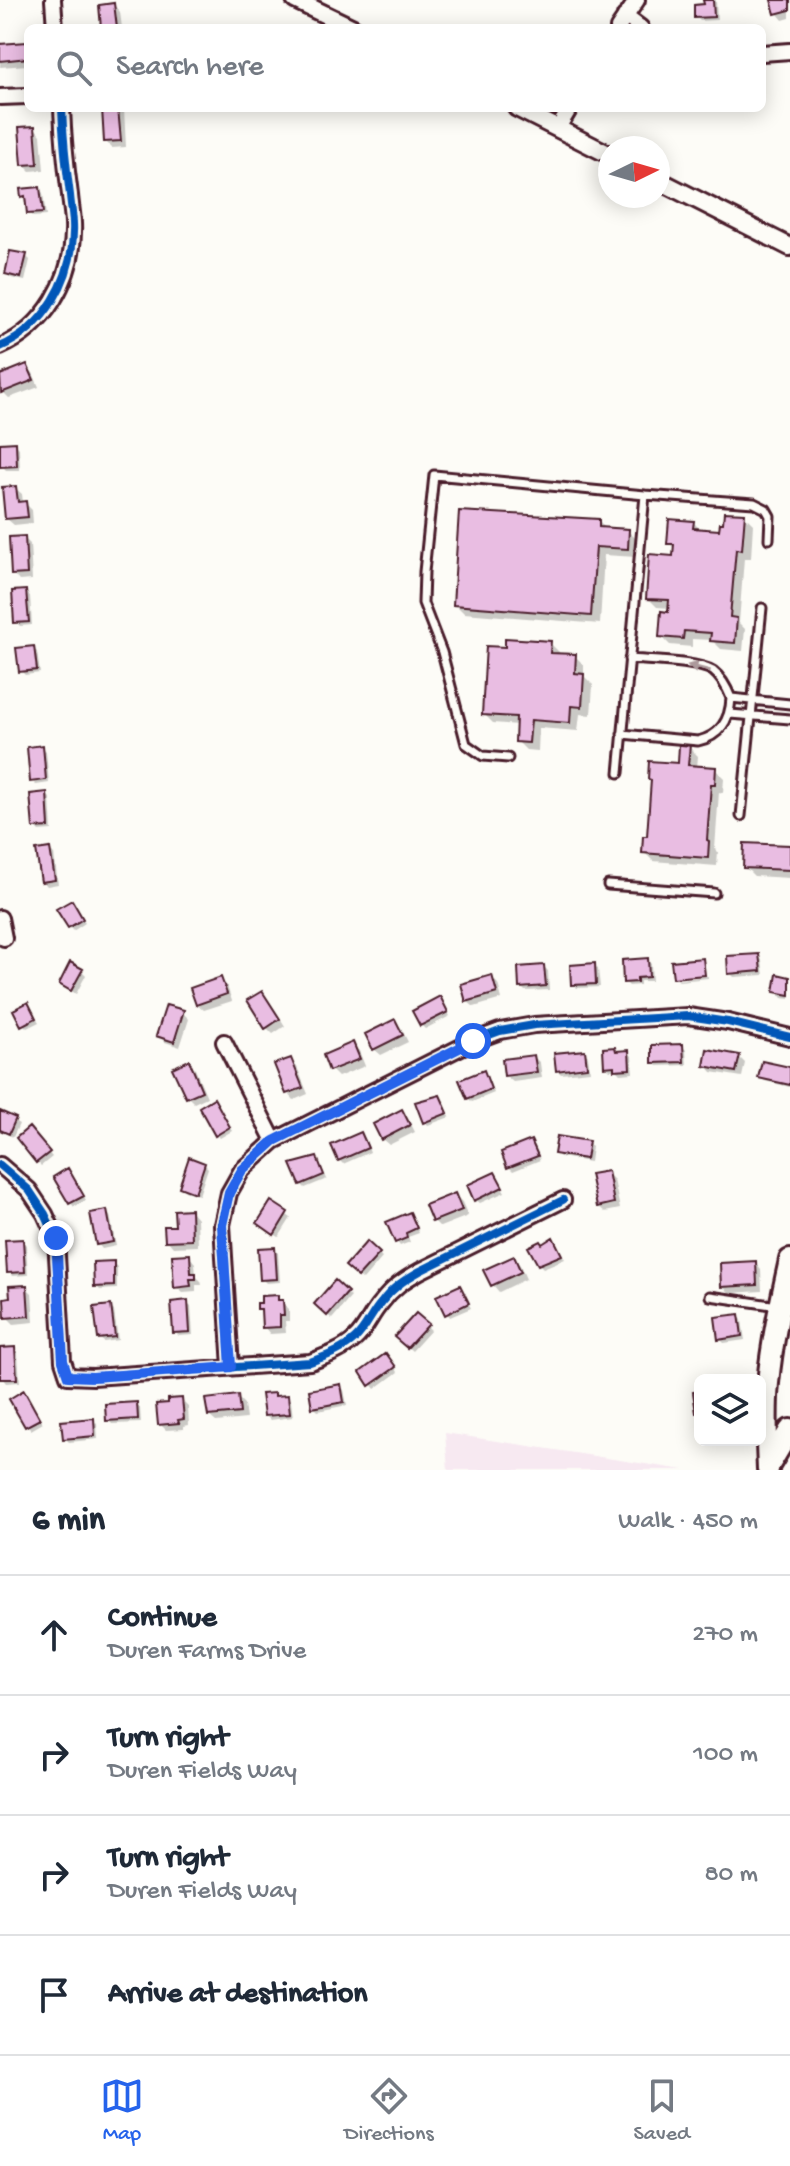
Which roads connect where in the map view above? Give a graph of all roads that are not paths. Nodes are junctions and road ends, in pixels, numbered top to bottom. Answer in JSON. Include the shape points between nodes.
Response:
{"nodes":[{"id":1,"x":53,"y":0,"type":"edge"},
{"id":2,"x":295,"y":0,"type":"edge"},
{"id":3,"x":637,"y":0,"type":"edge"},
{"id":4,"x":621,"y":22,"type":"edge"},
{"id":5,"x":55,"y":24,"type":"edge"},
{"id":6,"x":345,"y":24,"type":"edge"},
{"id":7,"x":790,"y":51,"type":"edge"},
{"id":8,"x":766,"y":53,"type":"edge"},
{"id":9,"x":24,"y":96,"type":"edge"},
{"id":10,"x":0,"y":97,"type":"edge"},
{"id":11,"x":62,"y":112,"type":"edge"},
{"id":12,"x":525,"y":112,"type":"edge"},
{"id":13,"x":568,"y":112,"type":"edge"},
{"id":14,"x":558,"y":128,"type":"junction"},
{"id":15,"x":598,"y":149,"type":"edge"},
{"id":16,"x":670,"y":186,"type":"edge"},
{"id":17,"x":790,"y":247,"type":"edge"},
{"id":18,"x":0,"y":347,"type":"edge"},
{"id":19,"x":645,"y":495,"type":"junction"},
{"id":20,"x":769,"y":539,"type":"dead end"},
{"id":21,"x":762,"y":608,"type":"dead end"},
{"id":22,"x":629,"y":659,"type":"junction"},
{"id":23,"x":731,"y":698,"type":"junction"},
{"id":24,"x":752,"y":700,"type":"junction"},
{"id":25,"x":790,"y":704,"type":"edge"},
{"id":26,"x":730,"y":714,"type":"junction"},
{"id":27,"x":751,"y":716,"type":"junction"},
{"id":28,"x":790,"y":719,"type":"edge"},
{"id":29,"x":622,"y":734,"type":"junction"},
{"id":30,"x":508,"y":758,"type":"dead end"},
{"id":31,"x":619,"y":773,"type":"dead end"},
{"id":32,"x":741,"y":816,"type":"dead end"},
{"id":33,"x":608,"y":885,"type":"dead end"},
{"id":34,"x":714,"y":893,"type":"dead end"},
{"id":35,"x":0,"y":918,"type":"edge"},
{"id":36,"x":4,"y":938,"type":"dead end"},
{"id":37,"x":790,"y":1037,"type":"edge"},
{"id":38,"x":224,"y":1042,"type":"dead end"},
{"id":39,"x":274,"y":1141,"type":"junction"},
{"id":40,"x":0,"y":1165,"type":"edge"},
{"id":41,"x":563,"y":1200,"type":"dead end"},
{"id":42,"x":790,"y":1260,"type":"edge"},
{"id":43,"x":710,"y":1296,"type":"dead end"},
{"id":44,"x":780,"y":1306,"type":"junction"},
{"id":45,"x":231,"y":1367,"type":"junction"},
{"id":46,"x":790,"y":1430,"type":"edge"},
{"id":47,"x":768,"y":1468,"type":"edge"}],
"edges":[{"from":1,"to":5,"type":"street"},
{"from":2,"to":6,"type":"street"},
{"from":3,"to":4,"type":"street"},
{"from":7,"to":8,"type":"street"},
{"from":9,"to":10,"type":"street"},
{"from":11,"to":18,"type":"street","via":[[73,232],[69,266],[43,315]]},
{"from":12,"to":14,"type":"street"},
{"from":13,"to":14,"type":"street"},
{"from":14,"to":15,"type":"street"},
{"from":16,"to":17,"type":"street"},
{"from":19,"to":20,"type":"lane","via":[[754,503],[770,516]]},
{"from":19,"to":22,"type":"lane"},
{"from":19,"to":30,"type":"lane","via":[[434,475],[423,603],[466,744],[483,756]]},
{"from":21,"to":24,"type":"lane"},
{"from":23,"to":22,"type":"lane","one_way":true,"via":[[718,676],[701,666]]},
{"from":22,"to":29,"type":"lane"},
{"from":23,"to":24,"type":"lane"},
{"from":23,"to":26,"type":"lane"},
{"from":24,"to":25,"type":"lane"},
{"from":24,"to":27,"type":"lane"},
{"from":26,"to":27,"type":"lane"},
{"from":26,"to":29,"type":"lane","via":[[718,731],[698,741]]},
{"from":27,"to":28,"type":"lane"},
{"from":27,"to":32,"type":"lane"},
{"from":29,"to":31,"type":"lane"},
{"from":33,"to":34,"type":"lane"},
{"from":35,"to":36,"type":"street"},
{"from":37,"to":39,"type":"street","via":[[688,1016],[500,1031]]},
{"from":38,"to":39,"type":"street"},
{"from":39,"to":45,"type":"street","via":[[242,1170],[229,1193],[222,1225]]},
{"from":40,"to":45,"type":"street","via":[[29,1190],[56,1238],[68,1376]]},
{"from":41,"to":45,"type":"street","via":[[397,1284],[356,1338],[338,1352],[310,1362]]},
{"from":42,"to":44,"type":"main road"},
{"from":43,"to":44,"type":"lane"},
{"from":44,"to":47,"type":"main road","via":[[768,1383]]},
{"from":46,"to":47,"type":"main road"}]}
